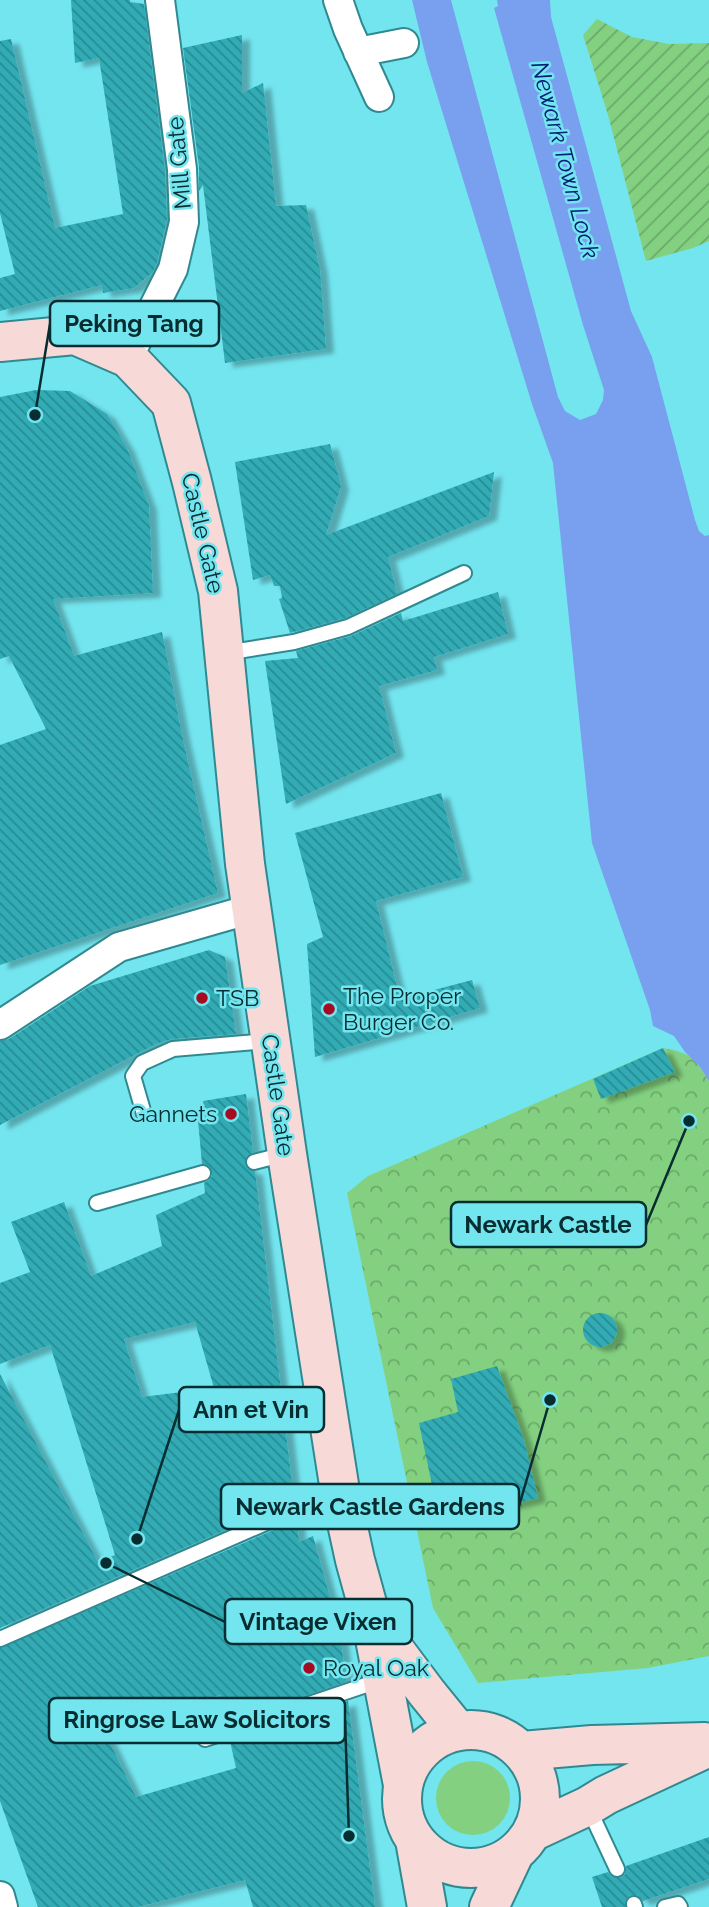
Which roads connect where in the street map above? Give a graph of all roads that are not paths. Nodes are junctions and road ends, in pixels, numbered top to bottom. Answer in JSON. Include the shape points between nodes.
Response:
{"nodes":[{"id":1,"x":160,"y":0,"type":"edge"},
{"id":2,"x":338,"y":0,"type":"edge"},
{"id":3,"x":404,"y":43,"type":"dead end"},
{"id":4,"x":358,"y":52,"type":"junction"},
{"id":5,"x":379,"y":97,"type":"dead end"},
{"id":6,"x":0,"y":342,"type":"edge"},
{"id":7,"x":128,"y":358,"type":"junction"},
{"id":8,"x":464,"y":573,"type":"dead end"},
{"id":9,"x":225,"y":653,"type":"junction"},
{"id":10,"x":251,"y":909,"type":"junction"},
{"id":11,"x":0,"y":1025,"type":"edge"},
{"id":12,"x":270,"y":1040,"type":"junction"},
{"id":13,"x":144,"y":1114,"type":"dead end"},
{"id":14,"x":203,"y":1173,"type":"dead end"},
{"id":15,"x":97,"y":1203,"type":"dead end"},
{"id":16,"x":340,"y":1490,"type":"junction"},
{"id":17,"x":371,"y":1618,"type":"junction"},
{"id":18,"x":0,"y":1639,"type":"edge"},
{"id":19,"x":382,"y":1680,"type":"junction"},
{"id":20,"x":457,"y":1730,"type":"junction"},
{"id":21,"x":205,"y":1739,"type":"dead end"},
{"id":22,"x":709,"y":1741,"type":"edge"},
{"id":23,"x":709,"y":1747,"type":"edge"},
{"id":24,"x":522,"y":1751,"type":"junction"},
{"id":25,"x":403,"y":1785,"type":"junction"},
{"id":26,"x":587,"y":1806,"type":"junction"},
{"id":27,"x":415,"y":1840,"type":"junction"},
{"id":28,"x":523,"y":1843,"type":"junction"},
{"id":29,"x":617,"y":1869,"type":"dead end"},
{"id":30,"x":0,"y":1896,"type":"edge"},
{"id":31,"x":3,"y":1907,"type":"edge"},
{"id":32,"x":427,"y":1907,"type":"edge"},
{"id":33,"x":489,"y":1907,"type":"edge"},
{"id":34,"x":665,"y":1907,"type":"edge"},
{"id":35,"x":680,"y":1907,"type":"edge"}],
"edges":[{"from":1,"to":7,"type":"street","name":"Mill Gate","via":[[182,169],[184,222],[173,269]]},
{"from":2,"to":4,"type":"street"},
{"from":3,"to":4,"type":"street"},
{"from":4,"to":5,"type":"street"},
{"from":6,"to":7,"type":"main road","via":[[75,335]]},
{"from":7,"to":9,"type":"main road","name":"Castle Gate","via":[[171,403],[218,591]]},
{"from":8,"to":9,"type":"lane","via":[[348,627],[294,642]]},
{"from":9,"to":10,"type":"main road","name":"Castle Gate"},
{"from":10,"to":11,"type":"street","via":[[119,947]]},
{"from":10,"to":12,"type":"main road","name":"Castle Gate"},
{"from":12,"to":13,"type":"lane","via":[[173,1049],[142,1063],[133,1076]]},
{"from":12,"to":16,"type":"main road","name":"Castle Gate","via":[[270,1158]]},
{"from":14,"to":15,"type":"lane"},
{"from":16,"to":17,"type":"main road","name":"Castle Gate"},
{"from":16,"to":18,"type":"lane"},
{"from":17,"to":19,"type":"main road","name":"Castle Gate"},
{"from":17,"to":20,"type":"main road"},
{"from":19,"to":21,"type":"lane"},
{"from":19,"to":25,"type":"main road","name":"Castle Gate"},
{"from":20,"to":24,"type":"main road","via":[[478,1729],[505,1737]]},
{"from":20,"to":25,"type":"main road","via":[[421,1750]]},
{"from":22,"to":24,"type":"main road"},
{"from":23,"to":26,"type":"main road"},
{"from":24,"to":28,"type":"main road","via":[[541,1790],[540,1811]]},
{"from":25,"to":27,"type":"main road","via":[[401,1804]]},
{"from":26,"to":28,"type":"main road"},
{"from":26,"to":29,"type":"lane"},
{"from":27,"to":28,"type":"main road","via":[[430,1856],[473,1869],[495,1865]]},
{"from":27,"to":32,"type":"main road"},
{"from":28,"to":33,"type":"main road"},
{"from":30,"to":31,"type":"street"},
{"from":34,"to":35,"type":"lane"}]}
